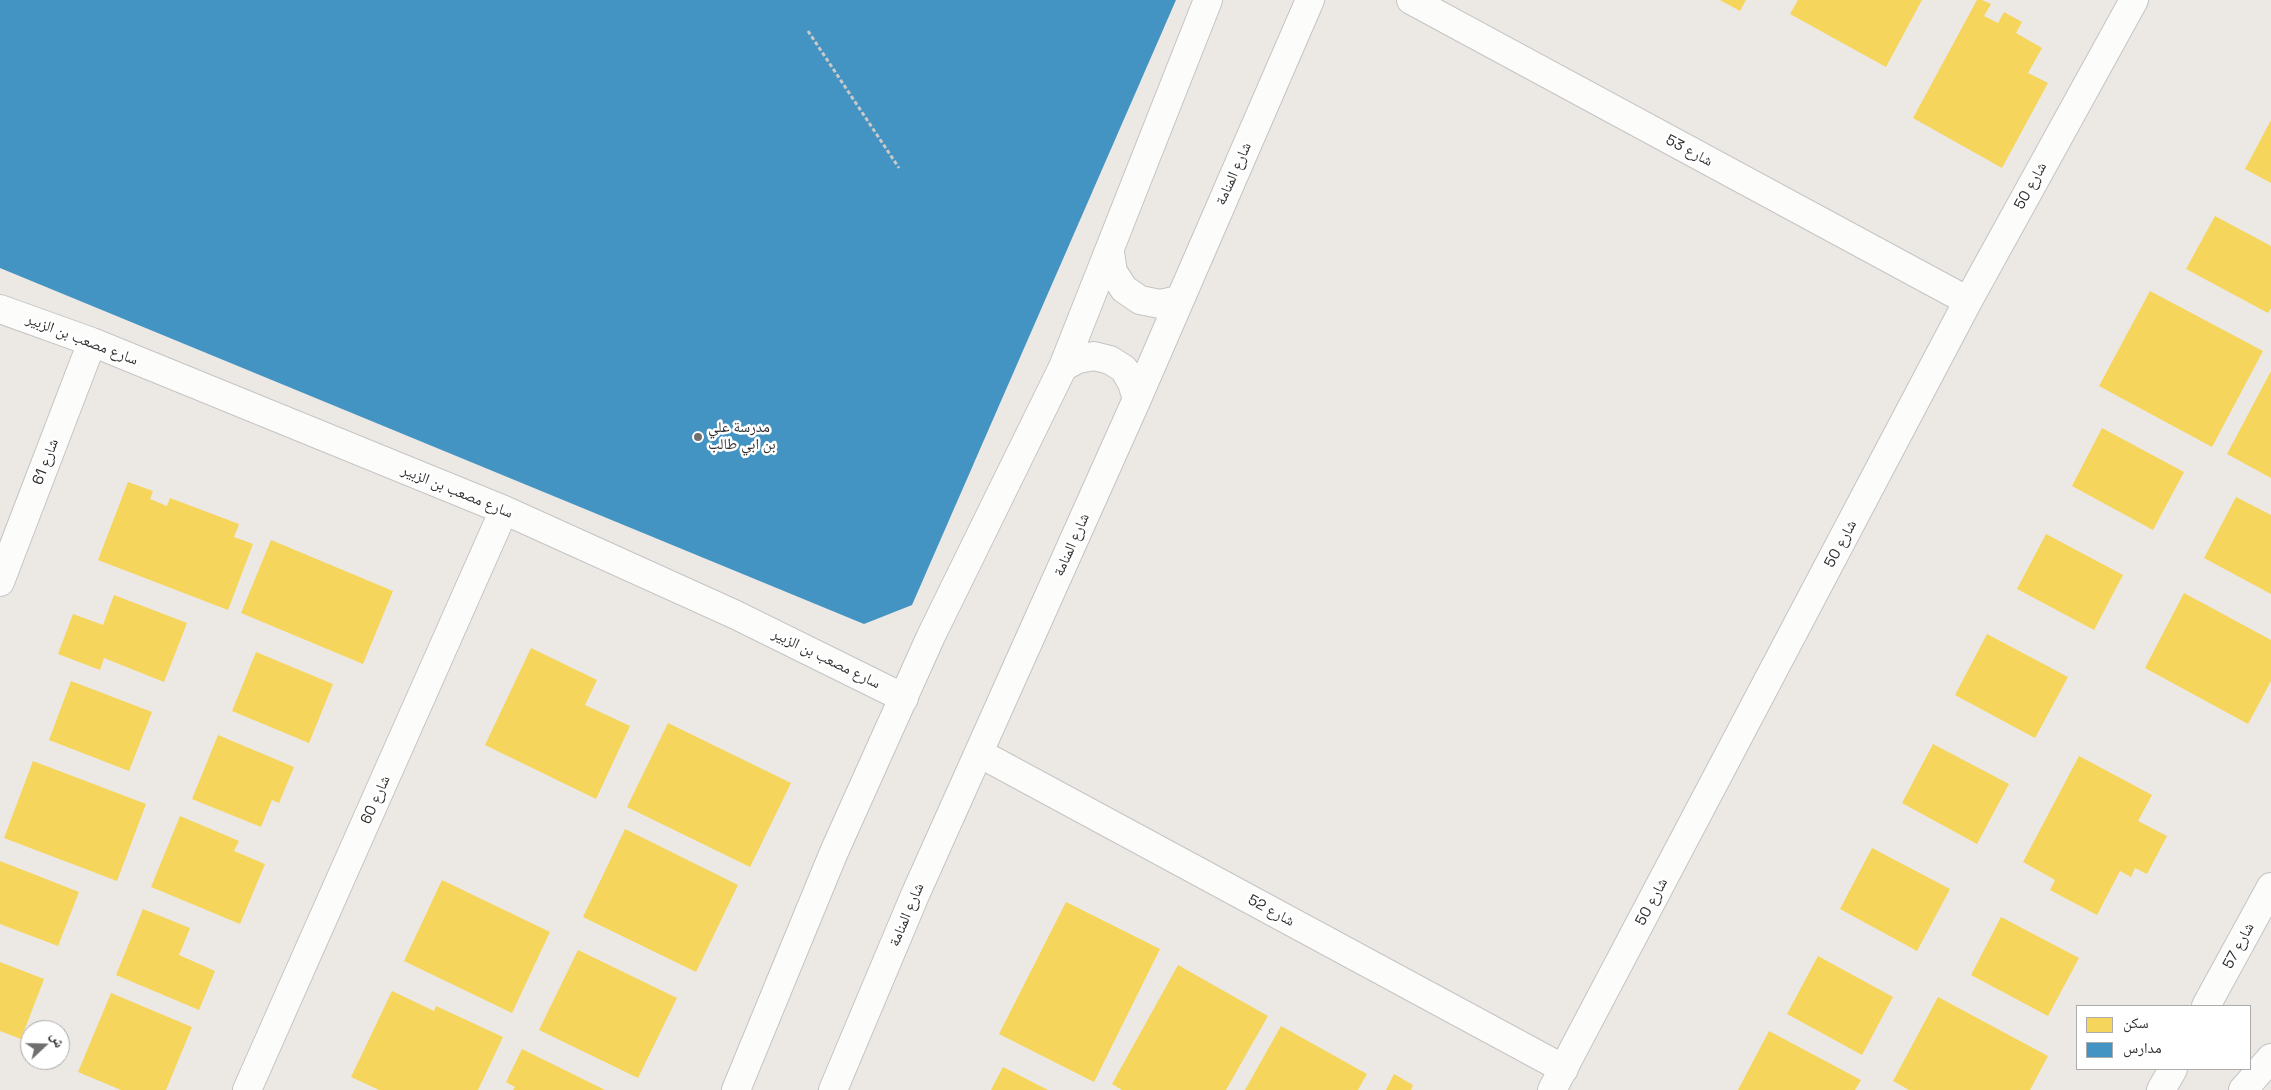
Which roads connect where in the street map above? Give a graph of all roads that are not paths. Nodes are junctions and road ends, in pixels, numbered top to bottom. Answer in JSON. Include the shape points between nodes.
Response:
{"nodes":[{"id":1,"x":1208,"y":0,"type":"edge"},
{"id":2,"x":1310,"y":0,"type":"edge"},
{"id":3,"x":1411,"y":0,"type":"edge"},
{"id":4,"x":2134,"y":0,"type":"edge"},
{"id":5,"x":1110,"y":253,"type":"junction"},
{"id":6,"x":1179,"y":300,"type":"junction"},
{"id":7,"x":1968,"y":301,"type":"junction"},
{"id":8,"x":0,"y":309,"type":"edge"},
{"id":9,"x":92,"y":342,"type":"junction"},
{"id":10,"x":1063,"y":367,"type":"junction"},
{"id":11,"x":1137,"y":399,"type":"junction"},
{"id":12,"x":504,"y":510,"type":"junction"},
{"id":13,"x":0,"y":582,"type":"edge"},
{"id":14,"x":904,"y":698,"type":"junction"},
{"id":15,"x":979,"y":753,"type":"junction"},
{"id":16,"x":2271,"y":887,"type":"edge"},
{"id":17,"x":2207,"y":1005,"type":"edge"},
{"id":18,"x":2271,"y":1058,"type":"edge"},
{"id":19,"x":2172,"y":1070,"type":"edge"},
{"id":20,"x":1558,"y":1079,"type":"edge"},
{"id":21,"x":248,"y":1090,"type":"edge"},
{"id":22,"x":736,"y":1090,"type":"edge"},
{"id":23,"x":833,"y":1090,"type":"edge"},
{"id":24,"x":2161,"y":1090,"type":"edge"},
{"id":25,"x":2243,"y":1090,"type":"edge"}],
"edges":[{"from":1,"to":5,"type":"street"},
{"from":2,"to":6,"type":"street","name":"شارع المنامة"},
{"from":3,"to":7,"type":"street","name":"شارع 53"},
{"from":4,"to":7,"type":"street","name":"شارع 50"},
{"from":5,"to":6,"type":"street","via":[[1113,272],[1124,288],[1140,300],[1160,304]]},
{"from":5,"to":10,"type":"street"},
{"from":6,"to":11,"type":"street","name":"شارع المنامة"},
{"from":7,"to":20,"type":"street","name":"شارع 50"},
{"from":8,"to":9,"type":"street","name":"سارع مصعب بن الزبير"},
{"from":9,"to":12,"type":"street","name":"سارع مصعب بن الزبير"},
{"from":9,"to":13,"type":"street","name":"شارع 61"},
{"from":10,"to":11,"type":"street","via":[[1078,359],[1094,356],[1110,360],[1124,369]]},
{"from":10,"to":14,"type":"street","via":[[931,636]]},
{"from":11,"to":15,"type":"street","name":"شارع المنامة"},
{"from":12,"to":14,"type":"street","name":"سارع مصعب بن الزبير","via":[[736,615]]},
{"from":12,"to":21,"type":"street","name":"شارع 60"},
{"from":14,"to":22,"type":"street","via":[[834,852]]},
{"from":15,"to":20,"type":"street","name":"شارع 52"},
{"from":15,"to":23,"type":"street","name":"شارع المنامة"},
{"from":16,"to":17,"type":"street","name":"شارع 57"},
{"from":18,"to":25,"type":"street"},
{"from":19,"to":24,"type":"street"}]}
